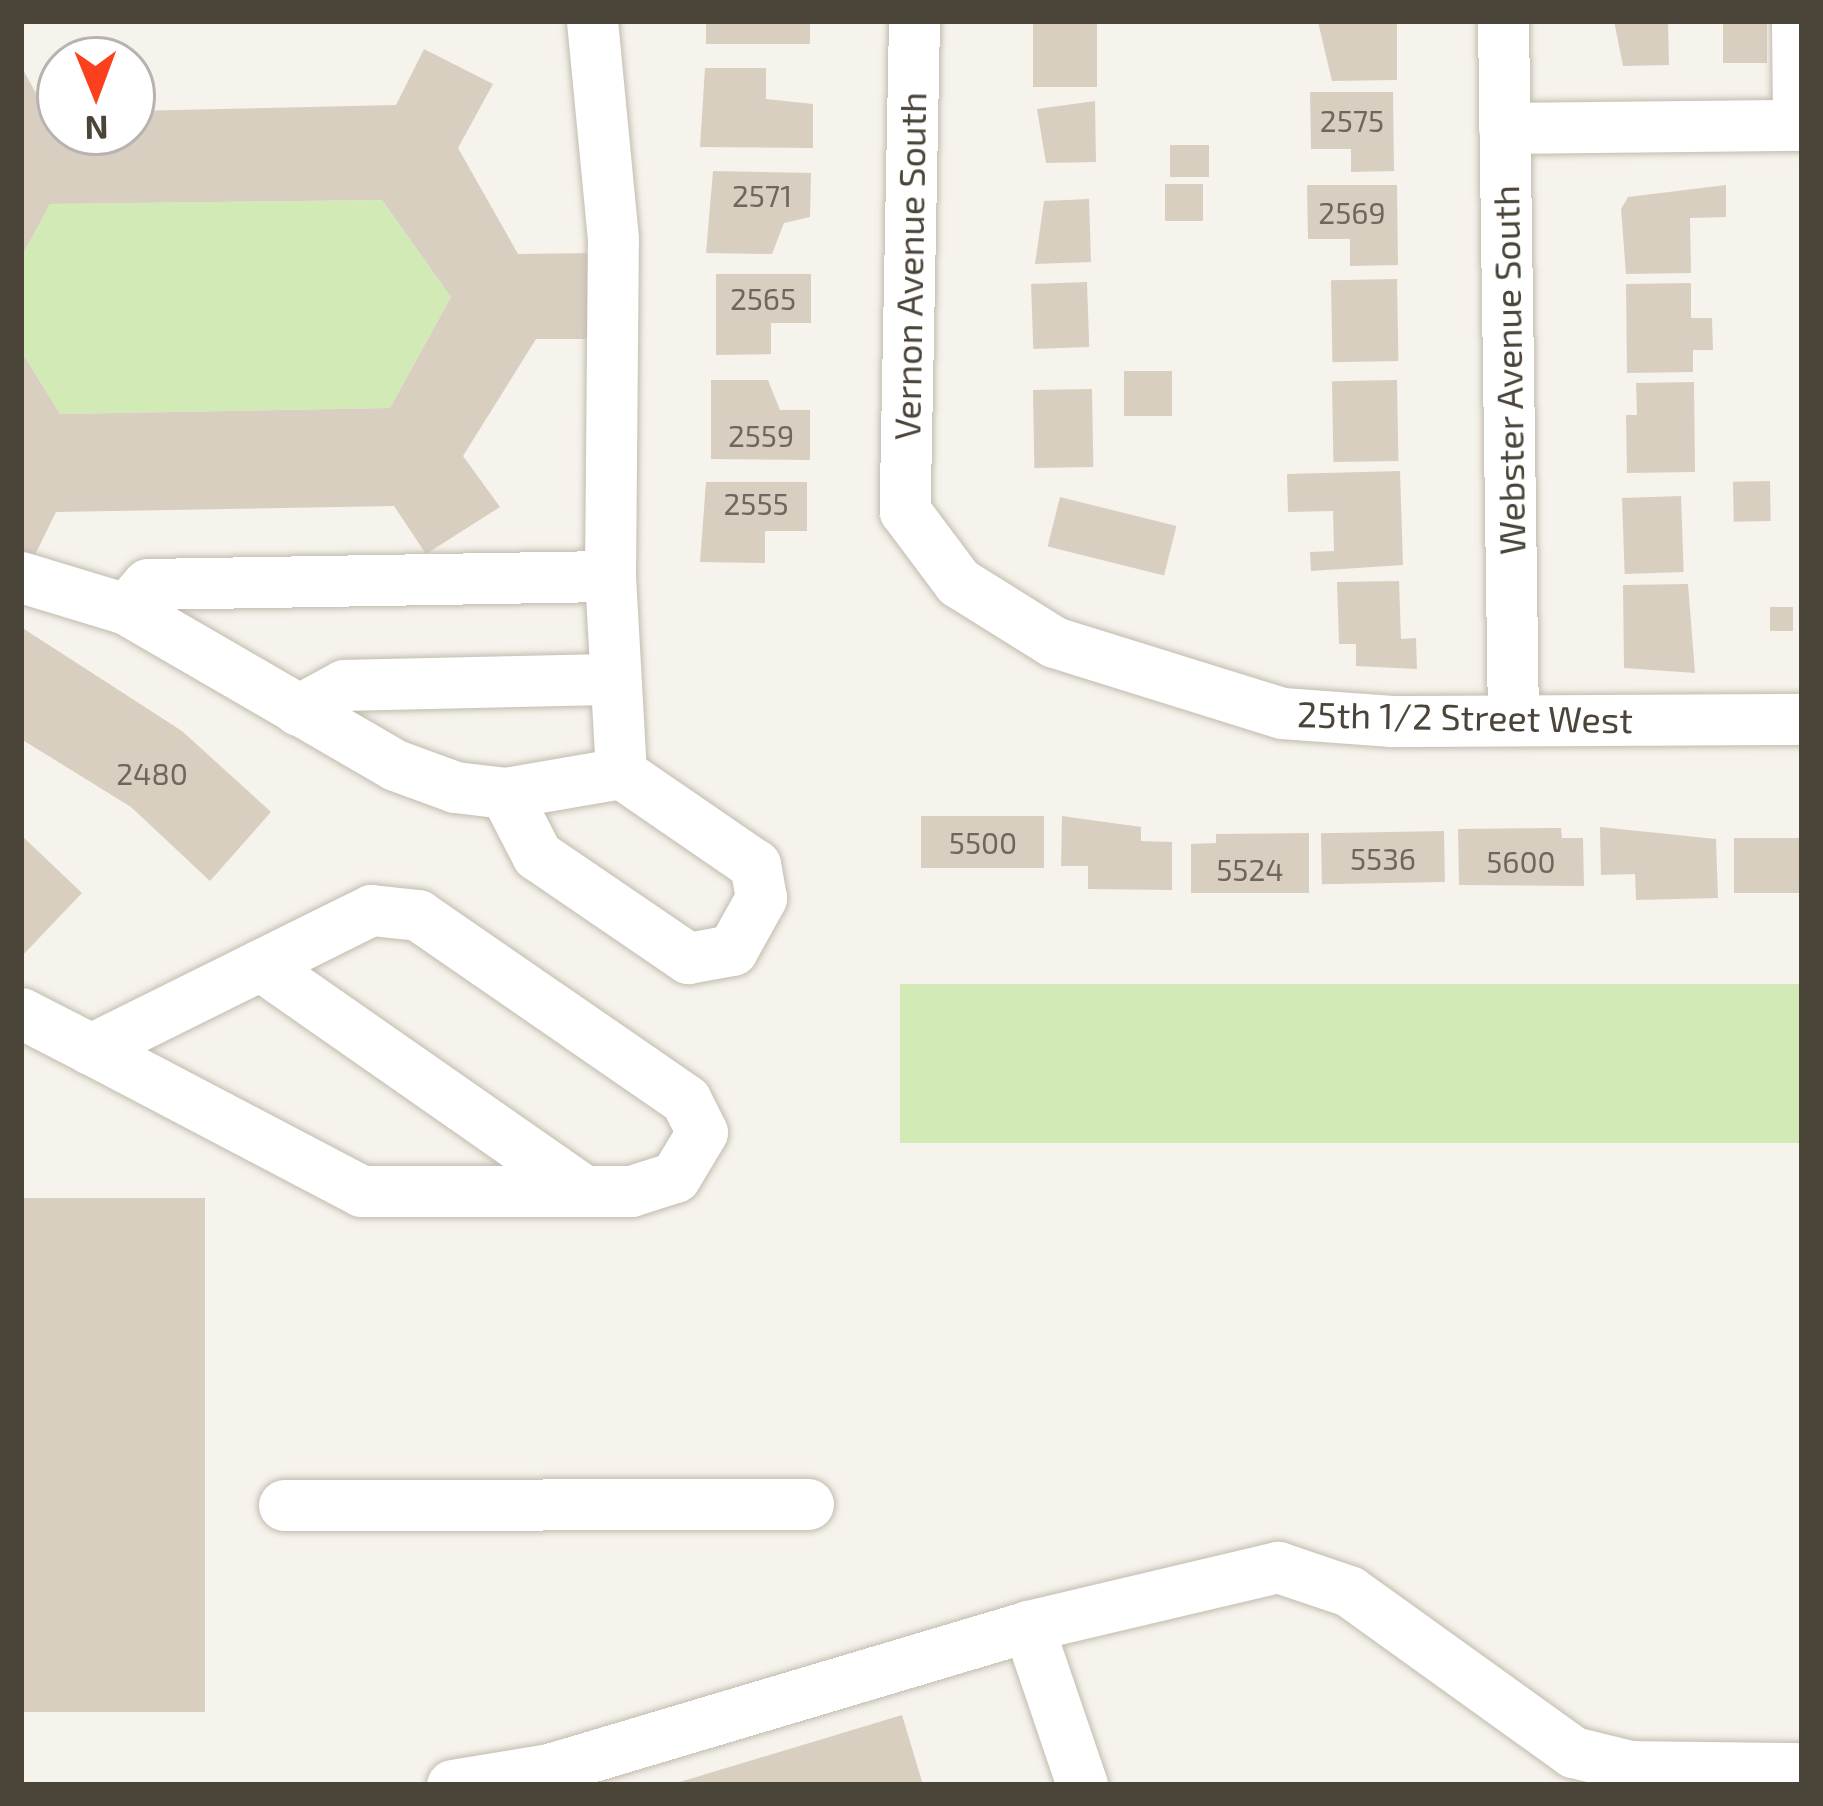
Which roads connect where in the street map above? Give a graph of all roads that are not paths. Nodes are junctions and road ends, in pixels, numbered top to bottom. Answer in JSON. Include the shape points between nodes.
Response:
{"nodes":[{"id":1,"x":592,"y":21,"type":"edge"},
{"id":2,"x":914,"y":21,"type":"edge"},
{"id":3,"x":1503,"y":21,"type":"edge"},
{"id":4,"x":1797,"y":21,"type":"edge"},
{"id":5,"x":1800,"y":125,"type":"edge"},
{"id":6,"x":1504,"y":128,"type":"junction"},
{"id":7,"x":905,"y":511,"type":"joint"},
{"id":8,"x":610,"y":576,"type":"junction"},
{"id":9,"x":21,"y":578,"type":"edge"},
{"id":10,"x":126,"y":609,"type":"junction"},
{"id":11,"x":614,"y":679,"type":"junction"},
{"id":12,"x":298,"y":710,"type":"junction"},
{"id":13,"x":1513,"y":719,"type":"junction"},
{"id":14,"x":1802,"y":719,"type":"edge"},
{"id":15,"x":621,"y":773,"type":"junction"},
{"id":16,"x":505,"y":793,"type":"junction"},
{"id":17,"x":260,"y":964,"type":"junction"},
{"id":18,"x":21,"y":1012,"type":"edge"},
{"id":19,"x":91,"y":1049,"type":"junction"},
{"id":20,"x":584,"y":1190,"type":"junction"},
{"id":21,"x":808,"y":1504,"type":"dead end"},
{"id":22,"x":284,"y":1505,"type":"dead end"},
{"id":23,"x":1028,"y":1626,"type":"junction"},
{"id":24,"x":1802,"y":1768,"type":"edge"},
{"id":25,"x":452,"y":1785,"type":"edge"},
{"id":26,"x":1082,"y":1785,"type":"edge"}],
"edges":[{"from":1,"to":8,"type":"street","via":[[613,239]]},
{"from":2,"to":7,"type":"street","name":"Vernon Avenue South"},
{"from":3,"to":6,"type":"street","name":"Webster Avenue South"},
{"from":4,"to":5,"type":"street"},
{"from":5,"to":6,"type":"street"},
{"from":6,"to":13,"type":"street","name":"Webster Avenue South"},
{"from":7,"to":13,"type":"street","name":"25th 1/2 Street West","via":[[958,582],[1054,642],[1175,687],[1282,713]]},
{"from":8,"to":10,"type":"street","via":[[148,584]]},
{"from":8,"to":11,"type":"street"},
{"from":9,"to":10,"type":"street"},
{"from":10,"to":12,"type":"street"},
{"from":11,"to":12,"type":"street","via":[[344,685]]},
{"from":11,"to":15,"type":"street"},
{"from":12,"to":16,"type":"street","via":[[395,765]]},
{"from":13,"to":14,"type":"street","name":"25th 1/2 Street West"},
{"from":15,"to":16,"type":"street"},
{"from":15,"to":16,"type":"street","via":[[755,866],[761,898],[732,950],[688,958],[537,855]]},
{"from":17,"to":19,"type":"street"},
{"from":17,"to":20,"type":"street"},
{"from":17,"to":20,"type":"street","via":[[371,910],[418,915],[686,1100],[702,1132],[675,1178],[631,1191]]},
{"from":18,"to":19,"type":"street"},
{"from":19,"to":20,"type":"street","via":[[361,1191]]},
{"from":21,"to":22,"type":"street"},
{"from":23,"to":24,"type":"street","via":[[1278,1567],[1348,1591],[1574,1752],[1630,1766]]},
{"from":23,"to":25,"type":"street","via":[[549,1769]]},
{"from":23,"to":26,"type":"street"}]}
